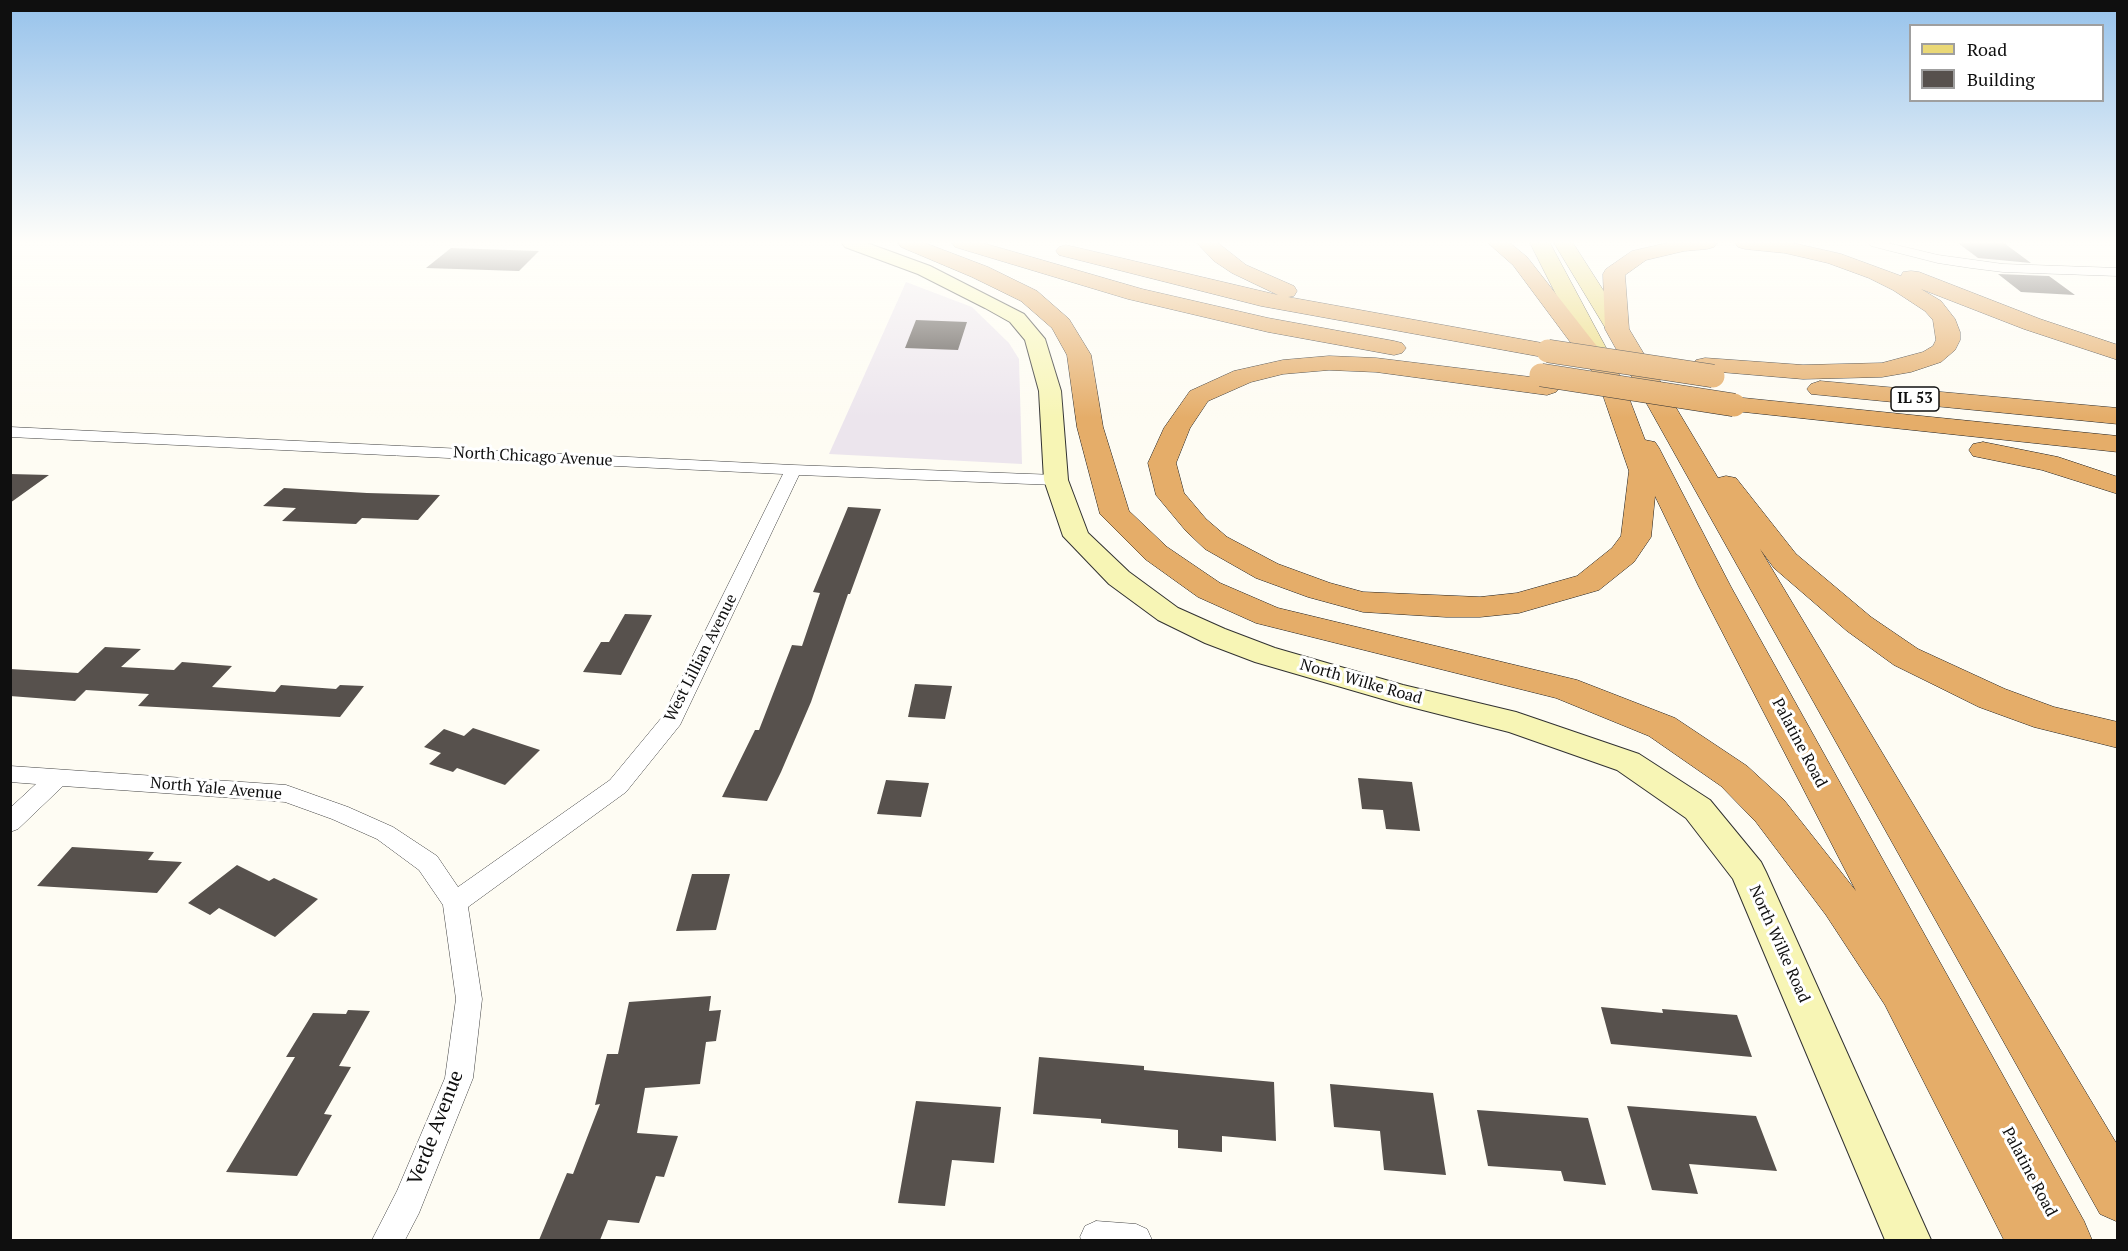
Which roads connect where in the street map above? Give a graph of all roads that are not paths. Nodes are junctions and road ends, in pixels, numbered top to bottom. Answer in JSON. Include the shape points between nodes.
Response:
{"nodes":[{"id":1,"x":987,"y":301,"type":"edge"},
{"id":2,"x":1035,"y":301,"type":"edge"},
{"id":3,"x":1167,"y":301,"type":"edge"},
{"id":4,"x":1278,"y":301,"type":"edge"},
{"id":5,"x":1321,"y":301,"type":"edge"},
{"id":6,"x":1551,"y":301,"type":"edge"},
{"id":7,"x":1570,"y":301,"type":"edge"},
{"id":8,"x":1600,"y":301,"type":"edge"},
{"id":9,"x":1615,"y":301,"type":"edge"},
{"id":10,"x":1926,"y":301,"type":"edge"},
{"id":11,"x":1973,"y":301,"type":"edge"},
{"id":12,"x":1418,"y":328,"type":"junction"},
{"id":13,"x":1617,"y":329,"type":"junction"},
{"id":14,"x":2118,"y":353,"type":"edge"},
{"id":15,"x":1709,"y":370,"type":"junction"},
{"id":16,"x":1609,"y":376,"type":"junction"},
{"id":17,"x":1544,"y":381,"type":"junction"},
{"id":18,"x":1646,"y":387,"type":"junction"},
{"id":19,"x":1792,"y":412,"type":"junction"},
{"id":20,"x":2118,"y":416,"type":"edge"},
{"id":21,"x":10,"y":432,"type":"edge"},
{"id":22,"x":2118,"y":444,"type":"edge"},
{"id":23,"x":793,"y":470,"type":"junction"},
{"id":24,"x":1056,"y":480,"type":"junction"},
{"id":25,"x":2118,"y":486,"type":"edge"},
{"id":26,"x":2118,"y":735,"type":"edge"},
{"id":27,"x":10,"y":774,"type":"edge"},
{"id":28,"x":57,"y":778,"type":"junction"},
{"id":29,"x":10,"y":823,"type":"edge"},
{"id":30,"x":455,"y":903,"type":"junction"},
{"id":31,"x":2118,"y":1196,"type":"edge"},
{"id":32,"x":1096,"y":1237,"type":"dead end"},
{"id":33,"x":388,"y":1240,"type":"edge"},
{"id":34,"x":1136,"y":1240,"type":"edge"},
{"id":35,"x":1908,"y":1240,"type":"edge"},
{"id":36,"x":2032,"y":1240,"type":"edge"},
{"id":37,"x":2065,"y":1240,"type":"edge"}],
"edges":[{"from":1,"to":24,"type":"street","name":"North Wilke Road","via":[[1017,318],[1035,339],[1050,391]]},
{"from":2,"to":36,"type":"highway","via":[[1061,324],[1079,355],[1090,427],[1115,514],[1156,553],[1209,590],[1268,616],[1565,688],[1617,706],[1662,727],[1734,776],[1770,811],[1841,903],[1901,991]]},
{"from":3,"to":17,"type":"highway"},
{"from":4,"to":12,"type":"highway","number":"IL 53"},
{"from":5,"to":12,"type":"highway"},
{"from":6,"to":16,"type":"highway"},
{"from":7,"to":16,"type":"main road","name":"Palatine Road"},
{"from":8,"to":13,"type":"main road"},
{"from":9,"to":13,"type":"highway"},
{"from":10,"to":15,"type":"highway","via":[[1944,319],[1948,340],[1943,350],[1932,357],[1902,367],[1803,372]]},
{"from":11,"to":14,"type":"highway"},
{"from":12,"to":15,"type":"highway","number":"IL 53","bridge":true,"via":[[1539,349]]},
{"from":13,"to":18,"type":"highway"},
{"from":15,"to":20,"type":"highway","number":"IL 53","via":[[1862,394]]},
{"from":16,"to":17,"type":"highway","via":[[1643,471],[1636,537],[1623,555],[1588,583],[1519,603],[1446,607],[1363,602],[1319,590],[1267,571],[1216,543],[1170,495],[1162,463],[1177,428],[1199,396],[1243,376],[1329,363]]},
{"from":16,"to":37,"type":"highway","name":"Palatine Road","via":[[1715,587]]},
{"from":17,"to":18,"type":"highway","bridge":true},
{"from":18,"to":19,"type":"highway","number":"IL 53","bridge":true},
{"from":18,"to":26,"type":"highway","via":[[1785,561],[1859,624],[1906,657],[1992,698],[2047,718]]},
{"from":18,"to":31,"type":"highway"},
{"from":19,"to":22,"type":"highway","number":"IL 53"},
{"from":19,"to":25,"type":"highway","via":[[2048,463]]},
{"from":21,"to":23,"type":"street","name":"North Chicago Avenue"},
{"from":23,"to":24,"type":"street","name":"North Chicago Avenue"},
{"from":23,"to":30,"type":"street","name":"West Lillian Avenue","via":[[672,720],[618,786]]},
{"from":24,"to":35,"type":"street","name":"North Wilke Road","via":[[1076,536],[1119,578],[1168,614],[1265,655],[1516,723],[1628,762],[1698,809],[1748,872]]},
{"from":27,"to":28,"type":"street","name":"North Yale Avenue"},
{"from":28,"to":29,"type":"street"},
{"from":28,"to":30,"type":"street","name":"North Yale Avenue","via":[[286,794],[385,833],[428,863]]},
{"from":30,"to":33,"type":"street","name":"Verde Avenue","via":[[470,999],[459,1078],[408,1202]]},
{"from":32,"to":34,"type":"street"}]}
